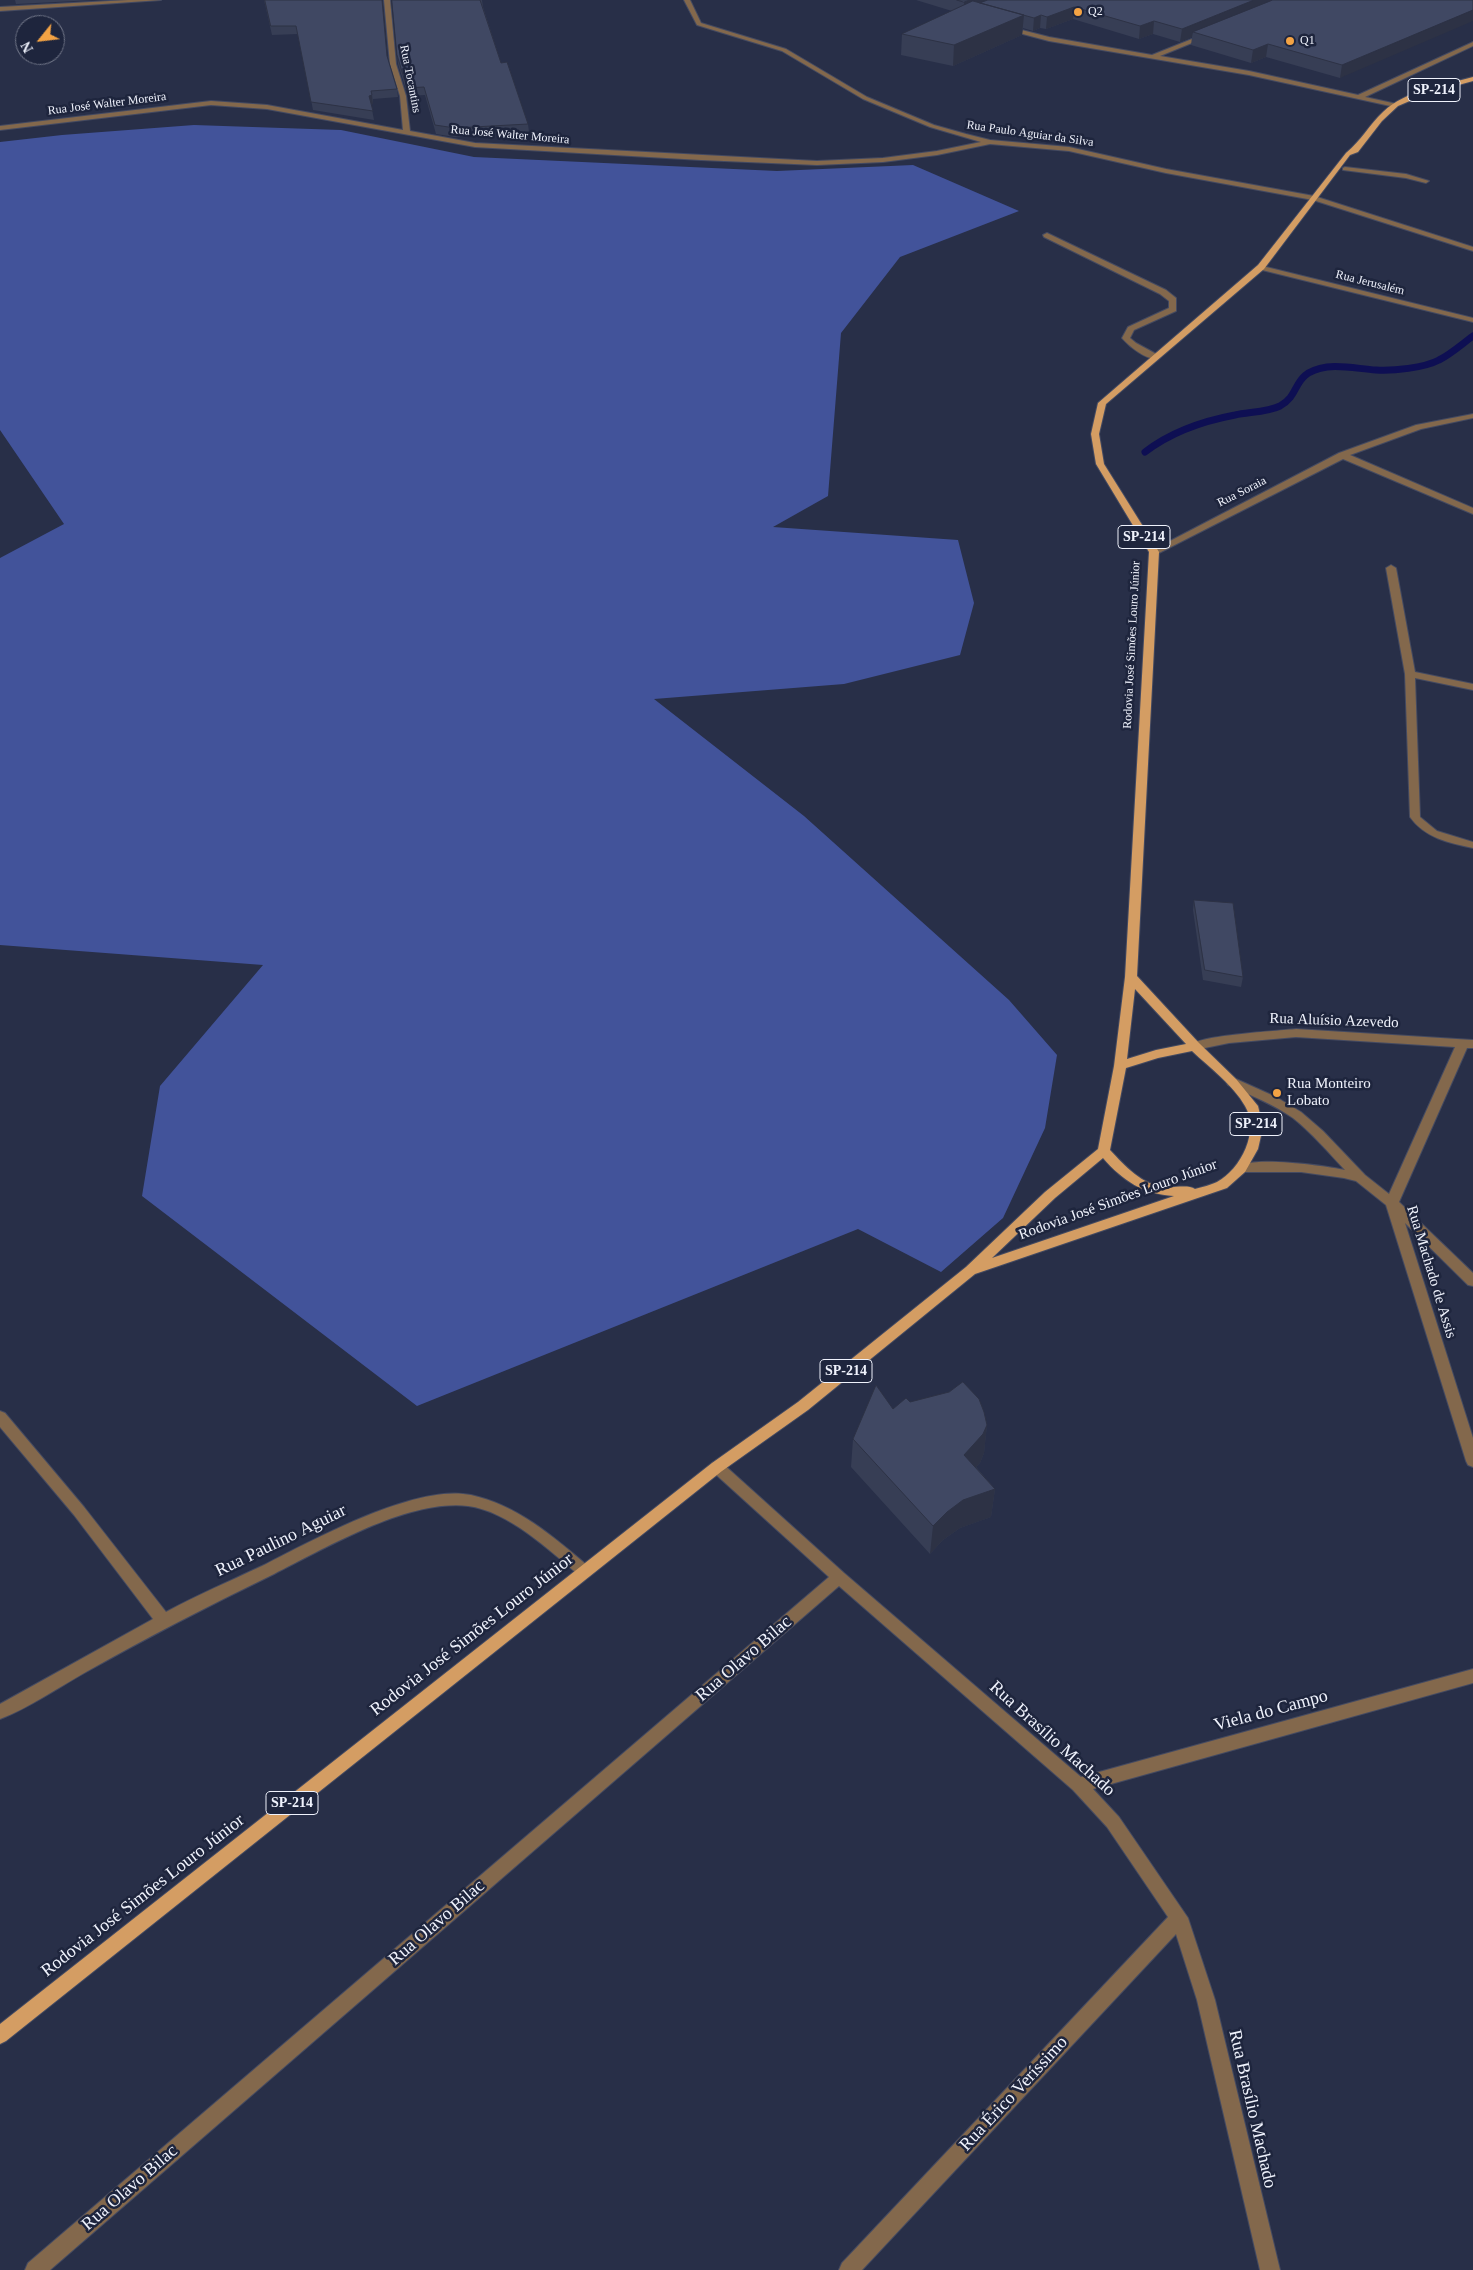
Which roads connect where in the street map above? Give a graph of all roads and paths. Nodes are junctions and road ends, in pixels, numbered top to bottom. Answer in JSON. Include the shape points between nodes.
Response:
{"nodes":[{"id":1,"x":158,"y":0,"type":"edge"},
{"id":2,"x":387,"y":0,"type":"edge"},
{"id":3,"x":687,"y":0,"type":"edge"},
{"id":4,"x":139,"y":1,"type":"edge"},
{"id":5,"x":0,"y":9,"type":"edge"},
{"id":6,"x":998,"y":26,"type":"edge"},
{"id":7,"x":1215,"y":32,"type":"edge"},
{"id":8,"x":1473,"y":44,"type":"edge"},
{"id":9,"x":1154,"y":56,"type":"junction"},
{"id":10,"x":1473,"y":79,"type":"edge"},
{"id":11,"x":1359,"y":97,"type":"junction"},
{"id":12,"x":1395,"y":105,"type":"junction"},
{"id":13,"x":0,"y":128,"type":"edge"},
{"id":14,"x":407,"y":132,"type":"junction"},
{"id":15,"x":990,"y":142,"type":"junction"},
{"id":16,"x":1360,"y":145,"type":"junction"},
{"id":17,"x":1345,"y":169,"type":"junction"},
{"id":18,"x":1426,"y":180,"type":"dead end"},
{"id":19,"x":1324,"y":186,"type":"junction"},
{"id":20,"x":1314,"y":198,"type":"junction"},
{"id":21,"x":1048,"y":235,"type":"dead end"},
{"id":22,"x":1473,"y":249,"type":"edge"},
{"id":23,"x":1261,"y":267,"type":"junction"},
{"id":24,"x":1473,"y":320,"type":"edge"},
{"id":25,"x":1155,"y":357,"type":"junction"},
{"id":26,"x":1473,"y":416,"type":"edge"},
{"id":27,"x":1342,"y":455,"type":"junction"},
{"id":28,"x":1473,"y":511,"type":"edge"},
{"id":29,"x":1154,"y":552,"type":"junction"},
{"id":30,"x":1391,"y":568,"type":"dead end"},
{"id":31,"x":1410,"y":674,"type":"junction"},
{"id":32,"x":1473,"y":687,"type":"edge"},
{"id":33,"x":1473,"y":846,"type":"edge"},
{"id":34,"x":1131,"y":977,"type":"junction"},
{"id":35,"x":1468,"y":1043,"type":"edge"},
{"id":36,"x":1195,"y":1046,"type":"junction"},
{"id":37,"x":1120,"y":1066,"type":"junction"},
{"id":38,"x":1232,"y":1082,"type":"junction"},
{"id":39,"x":1104,"y":1150,"type":"junction"},
{"id":40,"x":1241,"y":1169,"type":"junction"},
{"id":41,"x":1360,"y":1178,"type":"junction"},
{"id":42,"x":1222,"y":1185,"type":"junction"},
{"id":43,"x":1392,"y":1203,"type":"junction"},
{"id":44,"x":971,"y":1270,"type":"junction"},
{"id":45,"x":1473,"y":1281,"type":"edge"},
{"id":46,"x":0,"y":1417,"type":"edge"},
{"id":47,"x":1473,"y":1461,"type":"edge"},
{"id":48,"x":717,"y":1467,"type":"junction"},
{"id":49,"x":584,"y":1572,"type":"junction"},
{"id":50,"x":839,"y":1577,"type":"junction"},
{"id":51,"x":164,"y":1621,"type":"junction"},
{"id":52,"x":1473,"y":1676,"type":"edge"},
{"id":53,"x":0,"y":1712,"type":"edge"},
{"id":54,"x":1079,"y":1785,"type":"junction"},
{"id":55,"x":1179,"y":1918,"type":"junction"},
{"id":56,"x":0,"y":2035,"type":"edge"},
{"id":57,"x":35,"y":2270,"type":"edge"},
{"id":58,"x":849,"y":2270,"type":"edge"},
{"id":59,"x":1270,"y":2270,"type":"edge"}],
"edges":[{"from":1,"to":4,"type":"street"},
{"from":2,"to":14,"type":"street","name":"Rua Tocantins","via":[[393,64],[403,96]]},
{"from":3,"to":15,"type":"street","name":"Rua Paulo Aguiar da Silva","via":[[699,24],[784,50],[865,98],[932,126]]},
{"from":4,"to":5,"type":"street"},
{"from":6,"to":9,"type":"street","via":[[1049,39]]},
{"from":7,"to":9,"type":"street"},
{"from":8,"to":11,"type":"street"},
{"from":9,"to":11,"type":"street"},
{"from":10,"to":12,"type":"main road","name":"Rodovia José Simões Louro Júnior","number":"SP-214"},
{"from":11,"to":12,"type":"street"},
{"from":12,"to":16,"type":"main road","name":"Rodovia José Simões Louro Júnior","number":"SP-214"},
{"from":13,"to":14,"type":"street","name":"Rua José Walter Moreira","via":[[212,103],[268,107]]},
{"from":14,"to":15,"type":"street","name":"Rua José Walter Moreira","via":[[475,145],[817,163],[882,160]]},
{"from":15,"to":20,"type":"street","name":"Rua Paulo Aguiar da Silva","via":[[1070,149],[1175,173]]},
{"from":16,"to":17,"type":"main road","name":"Rodovia José Simões Louro Júnior","number":"SP-214"},
{"from":16,"to":19,"type":"main road","name":"Rodovia José Simões Louro Júnior","via":[[1348,154]]},
{"from":17,"to":18,"type":"street"},
{"from":17,"to":19,"type":"main road","name":"Rodovia José Simões Louro Júnior","number":"SP-214"},
{"from":19,"to":20,"type":"main road","name":"Rodovia José Simões Louro Júnior","number":"SP-214"},
{"from":20,"to":22,"type":"street"},
{"from":20,"to":23,"type":"main road","name":"Rodovia José Simões Louro Júnior","number":"SP-214"},
{"from":21,"to":25,"type":"street","via":[[1173,300],[1173,309],[1131,329],[1126,338]]},
{"from":23,"to":24,"type":"street","name":"Rua Jerusalém"},
{"from":23,"to":25,"type":"main road","name":"Rodovia José Simões Louro Júnior","number":"SP-214"},
{"from":25,"to":29,"type":"main road","name":"Rodovia José Simões Louro Júnior","number":"SP-214","via":[[1102,403],[1095,434],[1100,464]]},
{"from":26,"to":27,"type":"street","name":"Rua Soraia","via":[[1411,427]]},
{"from":27,"to":28,"type":"street"},
{"from":27,"to":29,"type":"street","name":"Rua Soraia"},
{"from":29,"to":34,"type":"main road","name":"Rodovia José Simões Louro Júnior","number":"SP-214"},
{"from":30,"to":31,"type":"street"},
{"from":31,"to":32,"type":"street"},
{"from":31,"to":33,"type":"street","via":[[1415,817],[1423,827]]},
{"from":34,"to":36,"type":"main road","name":"Rodovia José Simões Louro Júnior","number":"SP-214"},
{"from":34,"to":37,"type":"main road","name":"Rodovia José Simões Louro Júnior","number":"SP-214"},
{"from":35,"to":36,"type":"street","name":"Rua Aluísio Azevedo","via":[[1296,1032],[1229,1038]]},
{"from":35,"to":43,"type":"street","name":"Rua Machado de Assis"},
{"from":36,"to":37,"type":"main road"},
{"from":36,"to":38,"type":"main road","name":"Rodovia José Simões Louro Júnior","number":"SP-214"},
{"from":37,"to":39,"type":"main road","name":"Rodovia José Simões Louro Júnior","number":"SP-214"},
{"from":38,"to":40,"type":"main road","name":"Rodovia José Simões Louro Júnior","number":"SP-214","via":[[1252,1106],[1257,1127],[1252,1149]]},
{"from":38,"to":41,"type":"street","via":[[1297,1115]]},
{"from":39,"to":42,"type":"main road","via":[[1123,1173],[1139,1185],[1161,1192],[1188,1192]]},
{"from":39,"to":44,"type":"main road","name":"Rodovia José Simões Louro Júnior","number":"SP-214","via":[[1050,1195]]},
{"from":40,"to":41,"type":"street","via":[[1302,1166]]},
{"from":40,"to":42,"type":"main road","name":"Rodovia José Simões Louro Júnior","number":"SP-214"},
{"from":41,"to":43,"type":"street"},
{"from":42,"to":44,"type":"main road","name":"Rodovia José Simões Louro Júnior","number":"SP-214"},
{"from":43,"to":45,"type":"street"},
{"from":43,"to":47,"type":"street","name":"Rua Machado de Assis"},
{"from":44,"to":48,"type":"main road","name":"Rodovia José Simões Louro Júnior","number":"SP-214","via":[[803,1406]]},
{"from":46,"to":51,"type":"street","via":[[79,1511]]},
{"from":48,"to":49,"type":"main road","name":"Rodovia José Simões Louro Júnior","number":"SP-214"},
{"from":48,"to":50,"type":"street","name":"Rua Brasílio Machado"},
{"from":49,"to":51,"type":"street","name":"Rua Paulino Aguiar","via":[[537,1533],[500,1510],[468,1500],[436,1500],[374,1519]]},
{"from":49,"to":56,"type":"main road","name":"Rodovia José Simões Louro Júnior","number":"SP-214"},
{"from":50,"to":54,"type":"street","name":"Rua Brasílio Machado"},
{"from":50,"to":57,"type":"street","name":"Rua Olavo Bilac"},
{"from":51,"to":53,"type":"street","name":"Rua Paulino Aguiar"},
{"from":52,"to":54,"type":"street","name":"Viela do Campo"},
{"from":54,"to":55,"type":"street","name":"Rua Brasílio Machado","via":[[1113,1822]]},
{"from":55,"to":58,"type":"street","name":"Rua Érico Veríssimo"},
{"from":55,"to":59,"type":"street","name":"Rua Brasílio Machado","via":[[1206,2000]]}]}
